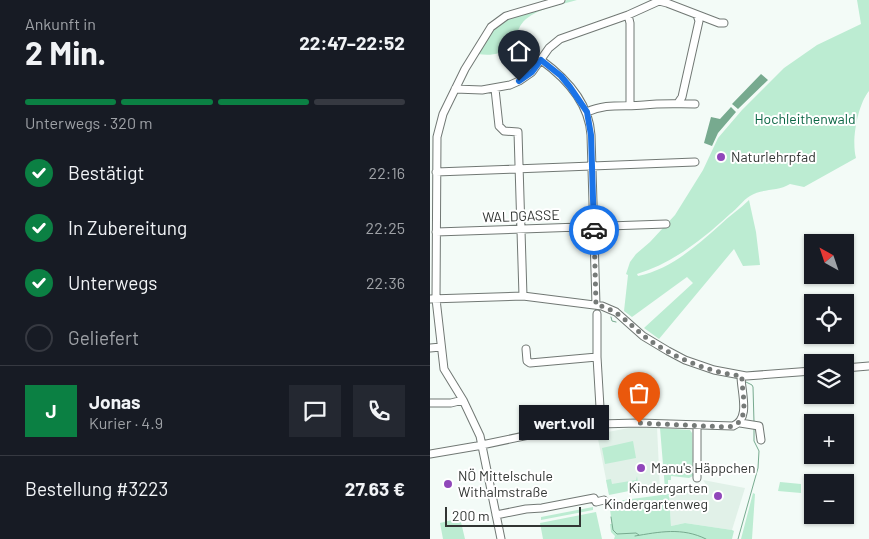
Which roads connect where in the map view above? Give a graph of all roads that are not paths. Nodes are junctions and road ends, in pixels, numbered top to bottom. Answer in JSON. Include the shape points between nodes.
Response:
{"nodes":[{"id":1,"x":561,"y":0,"type":"edge"},
{"id":2,"x":628,"y":15,"type":"junction"},
{"id":3,"x":697,"y":15,"type":"junction"},
{"id":4,"x":724,"y":23,"type":"dead end"},
{"id":5,"x":541,"y":60,"type":"junction"},
{"id":6,"x":455,"y":89,"type":"junction"},
{"id":7,"x":494,"y":89,"type":"junction"},
{"id":8,"x":678,"y":103,"type":"junction"},
{"id":9,"x":695,"y":104,"type":"dead end"},
{"id":10,"x":630,"y":105,"type":"junction"},
{"id":11,"x":587,"y":112,"type":"junction"},
{"id":12,"x":695,"y":162,"type":"dead end"},
{"id":13,"x":592,"y":166,"type":"junction"},
{"id":14,"x":519,"y":168,"type":"junction"},
{"id":15,"x":436,"y":172,"type":"junction"},
{"id":16,"x":666,"y":224,"type":"dead end"},
{"id":17,"x":594,"y":226,"type":"junction"},
{"id":18,"x":521,"y":229,"type":"junction"},
{"id":19,"x":436,"y":232,"type":"junction"},
{"id":20,"x":523,"y":296,"type":"junction"},
{"id":21,"x":433,"y":299,"type":"edge"},
{"id":22,"x":596,"y":305,"type":"junction"},
{"id":23,"x":597,"y":314,"type":"dead end"},
{"id":24,"x":441,"y":347,"type":"junction"},
{"id":25,"x":430,"y":348,"type":"edge"},
{"id":26,"x":526,"y":349,"type":"dead end"},
{"id":27,"x":597,"y":357,"type":"junction"},
{"id":28,"x":869,"y":366,"type":"edge"},
{"id":29,"x":854,"y":367,"type":"edge"},
{"id":30,"x":804,"y":372,"type":"edge"},
{"id":31,"x":742,"y":376,"type":"junction"},
{"id":32,"x":463,"y":400,"type":"junction"},
{"id":33,"x":430,"y":403,"type":"edge"},
{"id":34,"x":740,"y":423,"type":"junction"},
{"id":35,"x":601,"y":424,"type":"junction"},
{"id":36,"x":697,"y":426,"type":"junction"},
{"id":37,"x":761,"y":440,"type":"dead end"},
{"id":38,"x":482,"y":445,"type":"junction"},
{"id":39,"x":430,"y":454,"type":"edge"},
{"id":40,"x":698,"y":478,"type":"dead end"},
{"id":41,"x":604,"y":500,"type":"dead end"},
{"id":42,"x":496,"y":514,"type":"junction"},
{"id":43,"x":501,"y":539,"type":"edge"}],
"edges":[{"from":1,"to":6,"type":"street","via":[[511,14],[495,23]]},
{"from":2,"to":3,"type":"street","via":[[661,1]]},
{"from":2,"to":5,"type":"street","via":[[560,39]]},
{"from":2,"to":10,"type":"street"},
{"from":3,"to":4,"type":"street"},
{"from":3,"to":8,"type":"street","via":[[699,19]]},
{"from":5,"to":7,"type":"street","via":[[519,81]]},
{"from":5,"to":11,"type":"street","via":[[561,76]]},
{"from":6,"to":7,"type":"street"},
{"from":6,"to":15,"type":"street","via":[[439,124]]},
{"from":7,"to":14,"type":"street","via":[[499,126],[504,131],[518,132]]},
{"from":8,"to":9,"type":"street"},
{"from":8,"to":10,"type":"street"},
{"from":10,"to":11,"type":"street","via":[[606,106]]},
{"from":11,"to":13,"type":"street","via":[[591,128]]},
{"from":12,"to":13,"type":"street"},
{"from":13,"to":14,"type":"street"},
{"from":13,"to":17,"type":"street"},
{"from":14,"to":15,"type":"street"},
{"from":14,"to":18,"type":"street"},
{"from":15,"to":19,"type":"street"},
{"from":16,"to":17,"type":"street","name":"WALDGASSE"},
{"from":17,"to":18,"type":"street","name":"WALDGASSE"},
{"from":17,"to":22,"type":"street"},
{"from":18,"to":19,"type":"street","name":"WALDGASSE"},
{"from":18,"to":20,"type":"street"},
{"from":19,"to":21,"type":"street"},
{"from":20,"to":21,"type":"street"},
{"from":20,"to":22,"type":"street"},
{"from":21,"to":24,"type":"street"},
{"from":22,"to":31,"type":"street","via":[[620,314],[643,336],[668,351],[706,368]]},
{"from":23,"to":27,"type":"street"},
{"from":24,"to":25,"type":"street"},
{"from":24,"to":32,"type":"street","via":[[444,371]]},
{"from":26,"to":27,"type":"street","via":[[530,364]]},
{"from":27,"to":35,"type":"street"},
{"from":28,"to":29,"type":"street"},
{"from":30,"to":31,"type":"street"},
{"from":31,"to":34,"type":"street","via":[[744,414]]},
{"from":32,"to":33,"type":"street"},
{"from":32,"to":38,"type":"street"},
{"from":34,"to":36,"type":"street","via":[[733,426]]},
{"from":34,"to":37,"type":"street","via":[[759,426]]},
{"from":35,"to":36,"type":"street"},
{"from":35,"to":38,"type":"street","via":[[568,427]]},
{"from":36,"to":40,"type":"street"},
{"from":38,"to":39,"type":"street"},
{"from":38,"to":42,"type":"street"},
{"from":41,"to":42,"type":"street","via":[[596,502],[594,498]]},
{"from":42,"to":43,"type":"street"}]}
